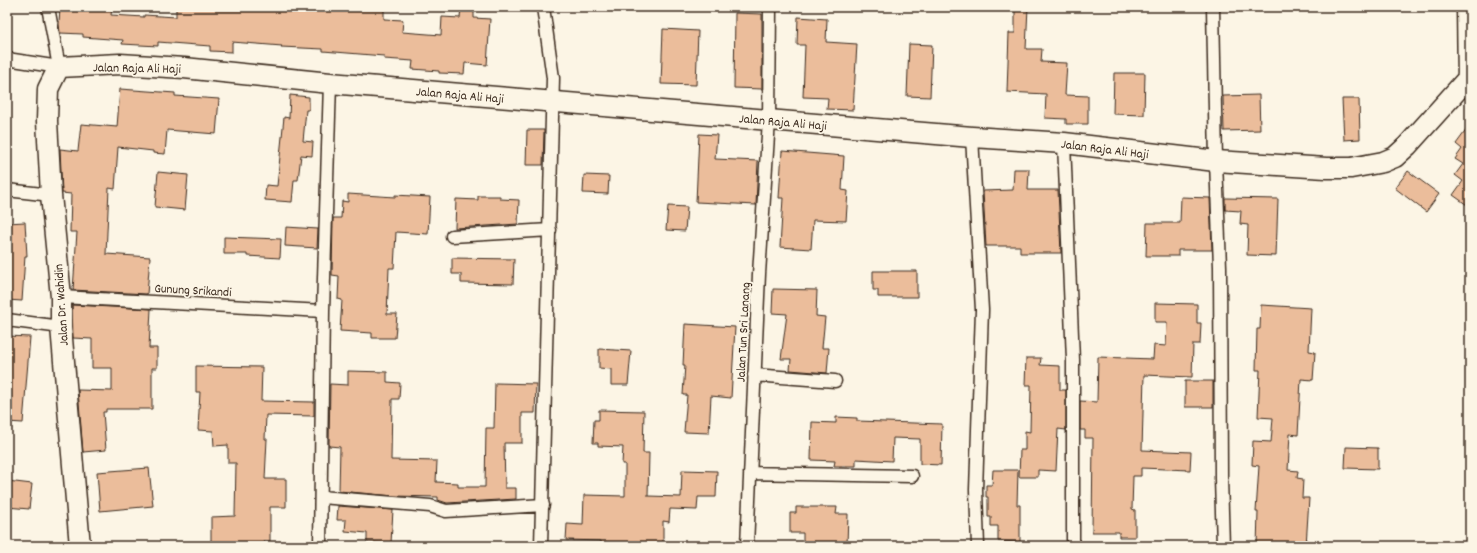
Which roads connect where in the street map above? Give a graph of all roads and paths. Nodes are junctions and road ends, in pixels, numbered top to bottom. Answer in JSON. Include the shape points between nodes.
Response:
{"nodes":[{"id":1,"x":48,"y":7,"type":"edge"},
{"id":2,"x":543,"y":7,"type":"edge"},
{"id":3,"x":770,"y":7,"type":"edge"},
{"id":4,"x":1213,"y":7,"type":"edge"},
{"id":5,"x":1463,"y":7,"type":"edge"},
{"id":6,"x":7,"y":59,"type":"edge"},
{"id":7,"x":59,"y":67,"type":"junction"},
{"id":8,"x":1467,"y":80,"type":"edge"},
{"id":9,"x":330,"y":83,"type":"junction"},
{"id":10,"x":564,"y":103,"type":"junction"},
{"id":11,"x":769,"y":120,"type":"junction"},
{"id":12,"x":972,"y":138,"type":"junction"},
{"id":13,"x":1064,"y":143,"type":"junction"},
{"id":14,"x":1216,"y":161,"type":"junction"},
{"id":15,"x":7,"y":190,"type":"edge"},
{"id":16,"x":52,"y":195,"type":"junction"},
{"id":17,"x":550,"y":230,"type":"junction"},
{"id":18,"x":452,"y":236,"type":"dead end"},
{"id":19,"x":61,"y":297,"type":"junction"},
{"id":20,"x":323,"y":311,"type":"junction"},
{"id":21,"x":7,"y":320,"type":"edge"},
{"id":22,"x":62,"y":327,"type":"junction"},
{"id":23,"x":754,"y":375,"type":"junction"},
{"id":24,"x":834,"y":381,"type":"dead end"},
{"id":25,"x":750,"y":473,"type":"junction"},
{"id":26,"x":912,"y":476,"type":"dead end"},
{"id":27,"x":321,"y":497,"type":"junction"},
{"id":28,"x":543,"y":505,"type":"junction"},
{"id":29,"x":80,"y":546,"type":"edge"},
{"id":30,"x":320,"y":546,"type":"edge"},
{"id":31,"x":541,"y":546,"type":"edge"},
{"id":32,"x":746,"y":546,"type":"edge"},
{"id":33,"x":978,"y":546,"type":"edge"},
{"id":34,"x":1073,"y":546,"type":"edge"},
{"id":35,"x":1223,"y":546,"type":"edge"}],
"edges":[{"from":1,"to":7,"type":"street"},
{"from":2,"to":10,"type":"street","via":[[553,78]]},
{"from":3,"to":11,"type":"street","name":"Jalan Tun Sri Lanang"},
{"from":4,"to":14,"type":"street"},
{"from":5,"to":8,"type":"street"},
{"from":6,"to":7,"type":"street"},
{"from":7,"to":9,"type":"main road","name":"Jalan Raja Ali Haji","via":[[120,64]]},
{"from":7,"to":16,"type":"main road","name":"Jalan Dr. Wahidin","via":[[48,90],[47,121]]},
{"from":8,"to":14,"type":"main road","name":"Jalan Raja Ali Haji","via":[[1407,146],[1382,162],[1351,168],[1326,168]]},
{"from":9,"to":10,"type":"main road","name":"Jalan Raja Ali Haji"},
{"from":9,"to":20,"type":"street"},
{"from":10,"to":11,"type":"main road","name":"Jalan Raja Ali Haji"},
{"from":10,"to":17,"type":"street"},
{"from":11,"to":12,"type":"main road","name":"Jalan Raja Ali Haji"},
{"from":11,"to":23,"type":"street","name":"Jalan Tun Sri Lanang"},
{"from":12,"to":13,"type":"main road","name":"Jalan Raja Ali Haji"},
{"from":12,"to":33,"type":"street","via":[[982,310],[976,490]]},
{"from":13,"to":14,"type":"main road","name":"Jalan Raja Ali Haji"},
{"from":13,"to":34,"type":"street","via":[[1074,360]]},
{"from":14,"to":35,"type":"street","via":[[1220,267]]},
{"from":15,"to":16,"type":"street"},
{"from":16,"to":19,"type":"main road","name":"Jalan Dr. Wahidin"},
{"from":17,"to":18,"type":"street"},
{"from":17,"to":28,"type":"street"},
{"from":19,"to":20,"type":"street","name":"Gunung Srikandi"},
{"from":19,"to":22,"type":"main road","name":"Jalan Dr. Wahidin"},
{"from":20,"to":27,"type":"street"},
{"from":21,"to":22,"type":"street"},
{"from":22,"to":29,"type":"main road","name":"Jalan Dr. Wahidin"},
{"from":23,"to":24,"type":"street"},
{"from":23,"to":25,"type":"street","name":"Jalan Tun Sri Lanang"},
{"from":25,"to":26,"type":"street"},
{"from":25,"to":32,"type":"street","name":"Jalan Tun Sri Lanang"},
{"from":27,"to":28,"type":"street","via":[[430,506],[446,511]]},
{"from":27,"to":30,"type":"street"},
{"from":28,"to":31,"type":"street"}]}
